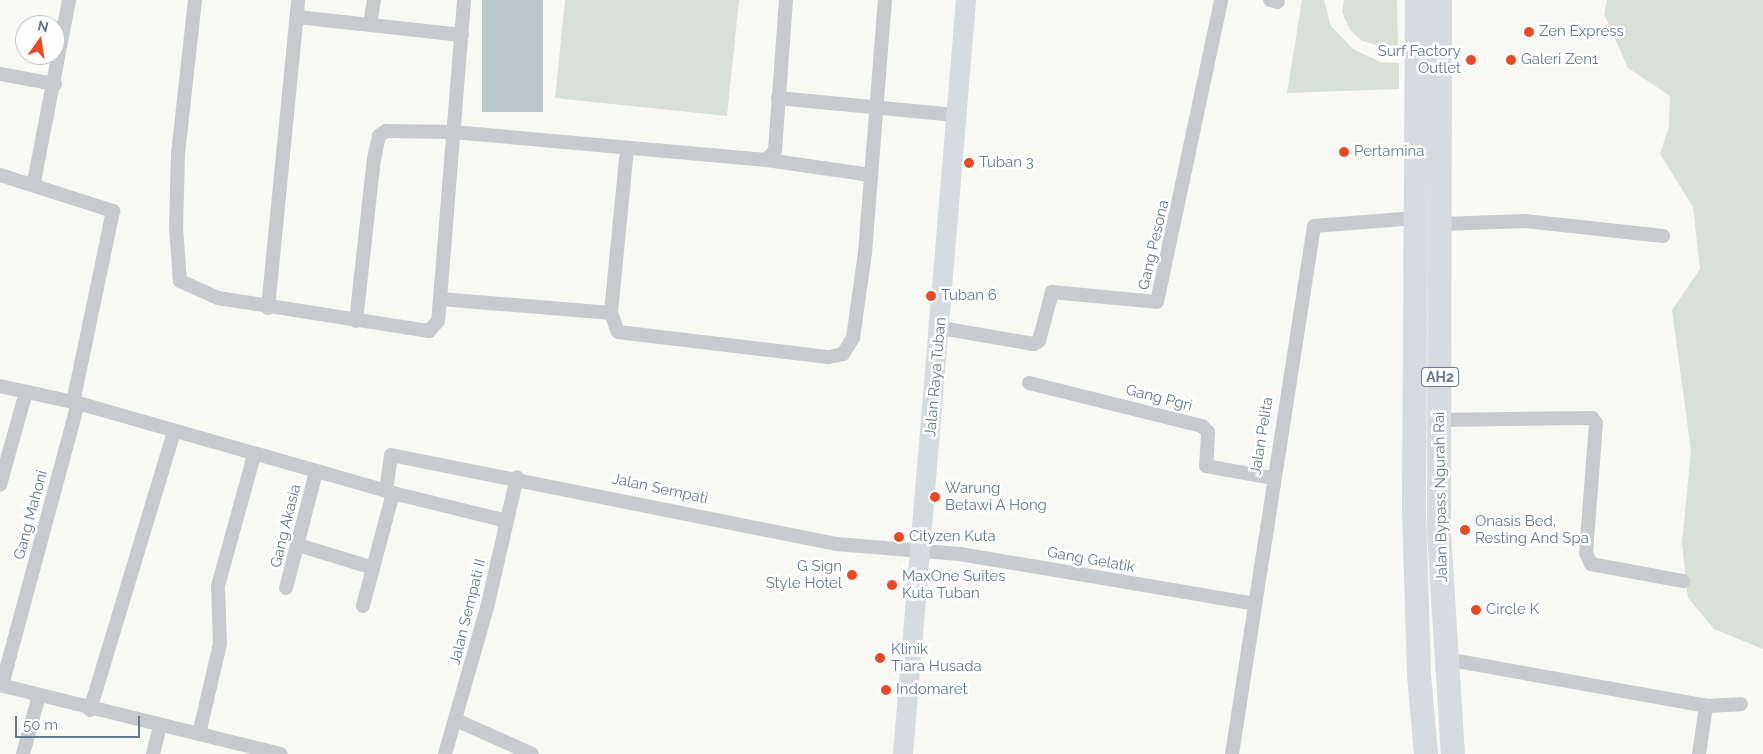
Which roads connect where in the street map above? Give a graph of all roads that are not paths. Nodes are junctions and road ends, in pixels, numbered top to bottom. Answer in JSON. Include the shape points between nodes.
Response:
{"nodes":[{"id":1,"x":68,"y":0,"type":"edge"},
{"id":2,"x":195,"y":0,"type":"edge"},
{"id":3,"x":298,"y":0,"type":"edge"},
{"id":4,"x":374,"y":0,"type":"edge"},
{"id":5,"x":464,"y":0,"type":"edge"},
{"id":6,"x":786,"y":0,"type":"edge"},
{"id":7,"x":885,"y":0,"type":"edge"},
{"id":8,"x":966,"y":0,"type":"edge"},
{"id":9,"x":1221,"y":0,"type":"edge"},
{"id":10,"x":1417,"y":0,"type":"edge"},
{"id":11,"x":1440,"y":0,"type":"edge"},
{"id":12,"x":297,"y":17,"type":"junction"},
{"id":13,"x":370,"y":25,"type":"junction"},
{"id":14,"x":462,"y":35,"type":"junction"},
{"id":15,"x":0,"y":74,"type":"edge"},
{"id":16,"x":55,"y":84,"type":"junction"},
{"id":17,"x":778,"y":98,"type":"junction"},
{"id":18,"x":876,"y":107,"type":"junction"},
{"id":19,"x":955,"y":114,"type":"junction"},
{"id":20,"x":453,"y":132,"type":"junction"},
{"id":21,"x":627,"y":149,"type":"junction"},
{"id":22,"x":767,"y":160,"type":"junction"},
{"id":23,"x":0,"y":175,"type":"edge"},
{"id":24,"x":871,"y":175,"type":"junction"},
{"id":25,"x":34,"y":182,"type":"junction"},
{"id":26,"x":1416,"y":218,"type":"junction"},
{"id":27,"x":1441,"y":224,"type":"junction"},
{"id":28,"x":1664,"y":236,"type":"dead end"},
{"id":29,"x":440,"y":299,"type":"junction"},
{"id":30,"x":268,"y":308,"type":"junction"},
{"id":31,"x":611,"y":313,"type":"junction"},
{"id":32,"x":356,"y":321,"type":"junction"},
{"id":33,"x":942,"y":328,"type":"junction"},
{"id":34,"x":1029,"y":383,"type":"dead end"},
{"id":35,"x":0,"y":386,"type":"edge"},
{"id":36,"x":26,"y":392,"type":"junction"},
{"id":37,"x":76,"y":403,"type":"junction"},
{"id":38,"x":1440,"y":420,"type":"junction"},
{"id":39,"x":174,"y":432,"type":"junction"},
{"id":40,"x":254,"y":455,"type":"junction"},
{"id":41,"x":316,"y":472,"type":"junction"},
{"id":42,"x":517,"y":477,"type":"junction"},
{"id":43,"x":1272,"y":478,"type":"junction"},
{"id":44,"x":0,"y":485,"type":"edge"},
{"id":45,"x":389,"y":492,"type":"junction"},
{"id":46,"x":507,"y":521,"type":"junction"},
{"id":47,"x":298,"y":545,"type":"junction"},
{"id":48,"x":922,"y":550,"type":"junction"},
{"id":49,"x":373,"y":568,"type":"junction"},
{"id":50,"x":1683,"y":581,"type":"dead end"},
{"id":51,"x":286,"y":588,"type":"dead end"},
{"id":52,"x":1254,"y":604,"type":"junction"},
{"id":53,"x":363,"y":606,"type":"dead end"},
{"id":54,"x":1446,"y":659,"type":"junction"},
{"id":55,"x":1,"y":685,"type":"edge"},
{"id":56,"x":40,"y":695,"type":"junction"},
{"id":57,"x":1741,"y":704,"type":"dead end"},
{"id":58,"x":1706,"y":706,"type":"junction"},
{"id":59,"x":90,"y":710,"type":"junction"},
{"id":60,"x":456,"y":720,"type":"junction"},
{"id":61,"x":160,"y":726,"type":"junction"},
{"id":62,"x":200,"y":734,"type":"junction"},
{"id":63,"x":274,"y":753,"type":"edge"},
{"id":64,"x":23,"y":754,"type":"edge"},
{"id":65,"x":153,"y":754,"type":"edge"},
{"id":66,"x":445,"y":754,"type":"edge"},
{"id":67,"x":532,"y":754,"type":"edge"},
{"id":68,"x":903,"y":754,"type":"edge"},
{"id":69,"x":1232,"y":754,"type":"edge"},
{"id":70,"x":1426,"y":754,"type":"edge"},
{"id":71,"x":1454,"y":754,"type":"edge"},
{"id":72,"x":1699,"y":754,"type":"edge"}],
"edges":[{"from":1,"to":16,"type":"street"},
{"from":2,"to":30,"type":"street","via":[[178,153],[180,281],[218,298]]},
{"from":3,"to":12,"type":"street"},
{"from":4,"to":13,"type":"street"},
{"from":5,"to":14,"type":"street"},
{"from":6,"to":17,"type":"street"},
{"from":7,"to":18,"type":"street"},
{"from":8,"to":19,"type":"main road","name":"Jalan Raya Tuban"},
{"from":9,"to":33,"type":"street","name":"Gang Pesona","via":[[1157,302],[1052,292],[1039,340],[1034,344]]},
{"from":10,"to":26,"type":"highway","name":"Jalan Bypass Ngurah Rai","number":"AH2"},
{"from":11,"to":27,"type":"highway","name":"Jalan Bypass Ngurah Rai","number":"AH2"},
{"from":12,"to":13,"type":"street"},
{"from":12,"to":30,"type":"street"},
{"from":13,"to":14,"type":"street"},
{"from":14,"to":20,"type":"street"},
{"from":15,"to":16,"type":"street"},
{"from":16,"to":25,"type":"street"},
{"from":17,"to":18,"type":"street"},
{"from":17,"to":22,"type":"street","via":[[775,150]]},
{"from":18,"to":19,"type":"street"},
{"from":18,"to":24,"type":"street"},
{"from":19,"to":33,"type":"main road","name":"Jalan Raya Tuban"},
{"from":20,"to":21,"type":"street"},
{"from":20,"to":29,"type":"street"},
{"from":20,"to":32,"type":"street","via":[[404,129],[379,136]]},
{"from":21,"to":22,"type":"street"},
{"from":21,"to":31,"type":"street"},
{"from":22,"to":24,"type":"street"},
{"from":23,"to":25,"type":"street"},
{"from":24,"to":31,"type":"street","via":[[853,338],[843,354],[830,358],[626,337],[614,326]]},
{"from":25,"to":37,"type":"street","name":"Gang Mahoni","via":[[113,211]]},
{"from":26,"to":43,"type":"street","name":"Jalan Pelita","via":[[1314,226]]},
{"from":26,"to":70,"type":"highway","name":"Jalan Bypass Ngurah Rai","number":"AH2","via":[[1414,518],[1419,675]]},
{"from":27,"to":28,"type":"street","via":[[1525,221]]},
{"from":27,"to":38,"type":"highway","name":"Jalan Bypass Ngurah Rai","number":"AH2"},
{"from":29,"to":31,"type":"street"},
{"from":29,"to":32,"type":"street","via":[[438,321],[429,331]]},
{"from":30,"to":32,"type":"street"},
{"from":33,"to":48,"type":"main road","name":"Jalan Raya Tuban"},
{"from":34,"to":43,"type":"street","name":"Gang Pgri","via":[[1202,426],[1208,432],[1206,466]]},
{"from":35,"to":36,"type":"street"},
{"from":36,"to":37,"type":"street"},
{"from":36,"to":44,"type":"street"},
{"from":37,"to":39,"type":"street"},
{"from":37,"to":55,"type":"street","name":"Gang Mahoni"},
{"from":38,"to":50,"type":"street","via":[[1592,418],[1596,423],[1586,553],[1591,564]]},
{"from":38,"to":54,"type":"highway","name":"Jalan Bypass Ngurah Rai","number":"AH2","via":[[1439,533]]},
{"from":39,"to":40,"type":"street"},
{"from":39,"to":59,"type":"street"},
{"from":40,"to":41,"type":"street"},
{"from":40,"to":62,"type":"street","via":[[218,586],[220,644]]},
{"from":41,"to":45,"type":"street"},
{"from":41,"to":47,"type":"street","name":"Gang Akasia"},
{"from":42,"to":45,"type":"street","name":"Jalan Sempati","via":[[391,455]]},
{"from":42,"to":46,"type":"street","name":"Jalan Sempati II"},
{"from":42,"to":48,"type":"street","name":"Jalan Sempati","via":[[836,544]]},
{"from":43,"to":52,"type":"street","name":"Jalan Pelita"},
{"from":45,"to":46,"type":"street"},
{"from":45,"to":49,"type":"street"},
{"from":46,"to":60,"type":"street","name":"Jalan Sempati II"},
{"from":47,"to":49,"type":"street"},
{"from":47,"to":51,"type":"street","name":"Gang Akasia"},
{"from":48,"to":52,"type":"street","name":"Gang Gelatik"},
{"from":48,"to":68,"type":"main road","name":"Jalan Raya Tuban"},
{"from":49,"to":53,"type":"street"},
{"from":52,"to":69,"type":"street","name":"Jalan Pelita"},
{"from":54,"to":58,"type":"street"},
{"from":54,"to":71,"type":"highway","name":"Jalan Bypass Ngurah Rai","number":"AH2"},
{"from":55,"to":56,"type":"street","name":"Gang Mahoni"},
{"from":56,"to":59,"type":"street","name":"Gang Mahoni"},
{"from":56,"to":64,"type":"street"},
{"from":57,"to":58,"type":"street"},
{"from":58,"to":72,"type":"street"},
{"from":59,"to":61,"type":"street","name":"Gang Mahoni"},
{"from":60,"to":66,"type":"street","name":"Jalan Sempati II"},
{"from":60,"to":67,"type":"street"},
{"from":61,"to":62,"type":"street","name":"Gang Mahoni"},
{"from":61,"to":65,"type":"street"},
{"from":62,"to":63,"type":"street","name":"Gang Mahoni"}]}
